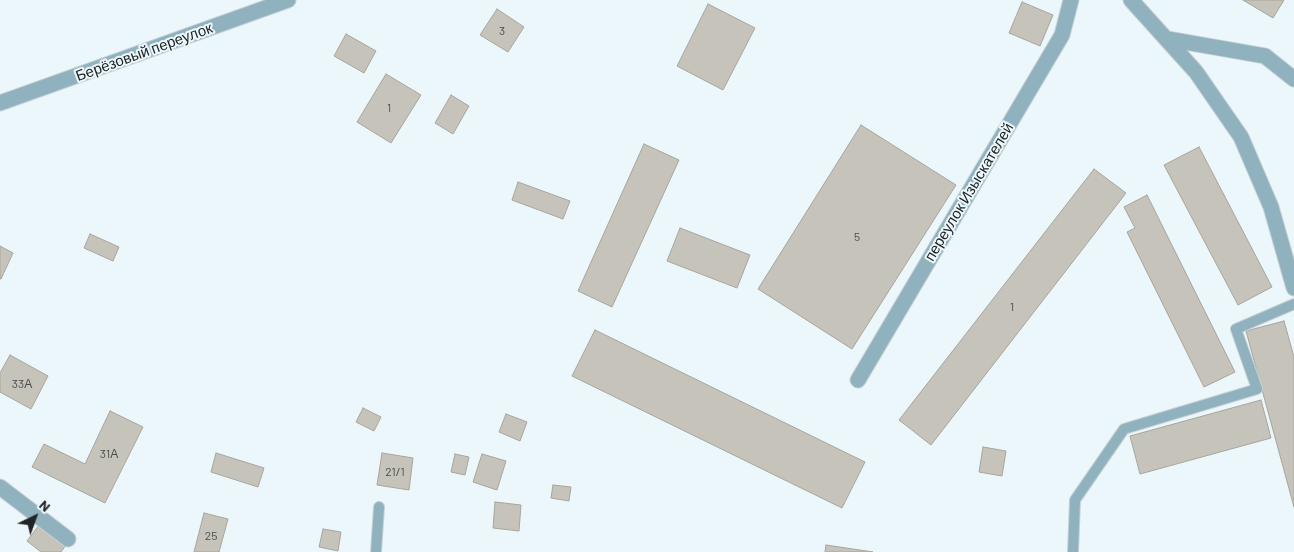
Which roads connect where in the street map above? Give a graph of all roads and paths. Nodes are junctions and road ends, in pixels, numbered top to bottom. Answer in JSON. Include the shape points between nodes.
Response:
{"nodes":[{"id":1,"x":288,"y":0,"type":"edge"},
{"id":2,"x":1071,"y":0,"type":"edge"},
{"id":3,"x":1131,"y":0,"type":"edge"},
{"id":4,"x":1168,"y":39,"type":"junction"},
{"id":5,"x":1294,"y":79,"type":"edge"},
{"id":6,"x":0,"y":103,"type":"edge"},
{"id":7,"x":1294,"y":288,"type":"edge"},
{"id":8,"x":1294,"y":304,"type":"edge"},
{"id":9,"x":858,"y":380,"type":"dead end"},
{"id":10,"x":0,"y":487,"type":"edge"},
{"id":11,"x":379,"y":507,"type":"dead end"},
{"id":12,"x":68,"y":539,"type":"dead end"},
{"id":13,"x":376,"y":552,"type":"edge"},
{"id":14,"x":1073,"y":552,"type":"edge"}],
"edges":[{"from":1,"to":6,"type":"street","name":"Берёзовый переулок"},
{"from":2,"to":9,"type":"street","name":"переулок Изыскателей","via":[[1062,35]]},
{"from":3,"to":4,"type":"street"},
{"from":4,"to":5,"type":"street","via":[[1265,56]]},
{"from":4,"to":7,"type":"street","via":[[1242,137],[1271,206]]},
{"from":8,"to":14,"type":"lane","via":[[1236,329],[1257,389],[1124,429],[1075,500]]},
{"from":10,"to":12,"type":"street"},
{"from":11,"to":13,"type":"lane"}]}
